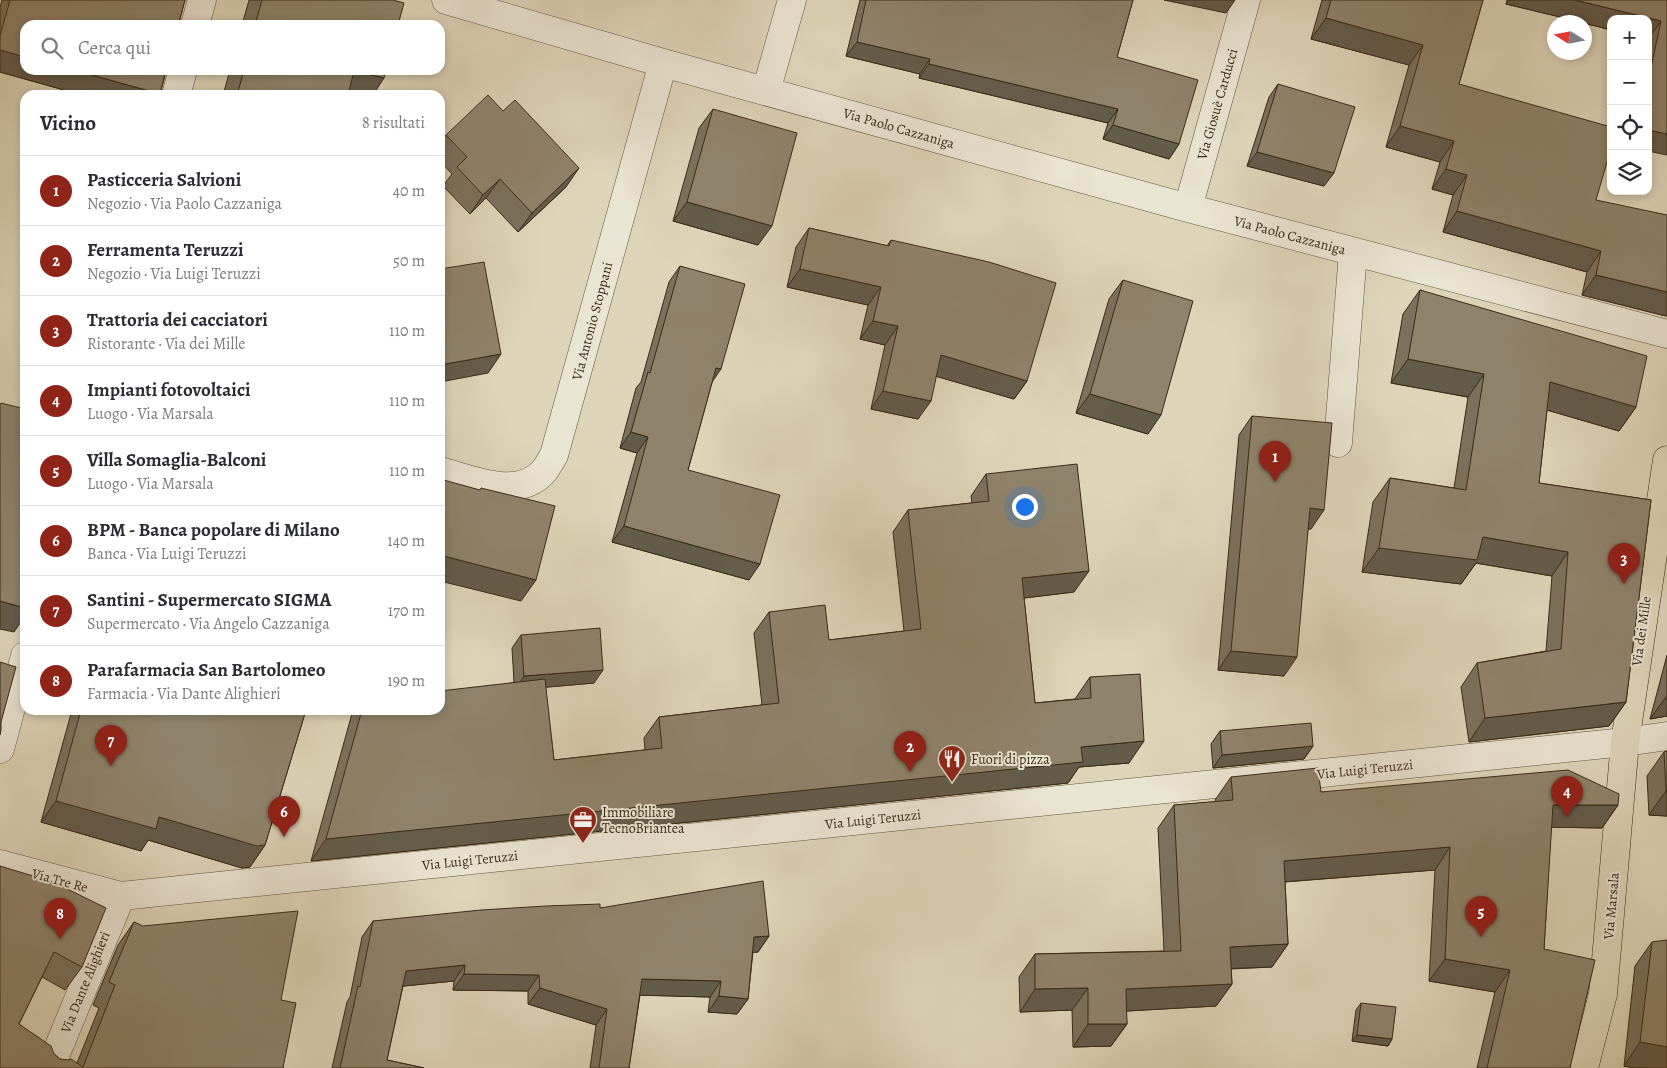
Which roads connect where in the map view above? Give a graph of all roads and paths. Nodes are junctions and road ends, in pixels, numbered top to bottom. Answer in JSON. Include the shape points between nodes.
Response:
{"nodes":[{"id":1,"x":202,"y":0,"type":"edge"},
{"id":2,"x":446,"y":0,"type":"edge"},
{"id":3,"x":792,"y":0,"type":"edge"},
{"id":4,"x":1246,"y":0,"type":"edge"},
{"id":5,"x":196,"y":20,"type":"edge"},
{"id":6,"x":663,"y":63,"type":"junction"},
{"id":7,"x":182,"y":75,"type":"edge"},
{"id":8,"x":177,"y":90,"type":"edge"},
{"id":9,"x":766,"y":91,"type":"junction"},
{"id":10,"x":1188,"y":208,"type":"junction"},
{"id":11,"x":1353,"y":252,"type":"junction"},
{"id":12,"x":1667,"y":334,"type":"edge"},
{"id":13,"x":1338,"y":443,"type":"dead end"},
{"id":14,"x":1667,"y":460,"type":"edge"},
{"id":15,"x":445,"y":472,"type":"edge"},
{"id":16,"x":20,"y":675,"type":"edge"},
{"id":17,"x":1667,"y":736,"type":"edge"},
{"id":18,"x":1625,"y":742,"type":"junction"},
{"id":19,"x":0,"y":749,"type":"edge"},
{"id":20,"x":0,"y":864,"type":"edge"},
{"id":21,"x":121,"y":896,"type":"junction"},
{"id":22,"x":50,"y":1068,"type":"edge"},
{"id":23,"x":1584,"y":1068,"type":"edge"}],
"edges":[{"from":1,"to":5,"type":"street"},
{"from":2,"to":6,"type":"street","name":"Via Paolo Cazzaniga"},
{"from":3,"to":9,"type":"street"},
{"from":4,"to":10,"type":"street","name":"Via Giosuè Carducci"},
{"from":6,"to":9,"type":"street","name":"Via Paolo Cazzaniga"},
{"from":6,"to":15,"type":"street","name":"Via Antonio Stoppani","via":[[554,454],[543,472],[523,484],[486,483]]},
{"from":7,"to":8,"type":"street"},
{"from":9,"to":10,"type":"street","name":"Via Paolo Cazzaniga"},
{"from":10,"to":11,"type":"street","name":"Via Paolo Cazzaniga"},
{"from":11,"to":12,"type":"street","name":"Via Paolo Cazzaniga"},
{"from":11,"to":13,"type":"street","name":"Via Paolo Cazzaniga"},
{"from":14,"to":18,"type":"main road","name":"Via dei Mille"},
{"from":16,"to":19,"type":"street"},
{"from":17,"to":18,"type":"street","name":"Via Luigi Teruzzi"},
{"from":18,"to":21,"type":"street","name":"Via Luigi Teruzzi"},
{"from":18,"to":23,"type":"main road","name":"Via Marsala","via":[[1603,994]]},
{"from":20,"to":21,"type":"street","name":"Via Tre Re"},
{"from":21,"to":22,"type":"street","name":"Via Dante Alighieri"}]}
